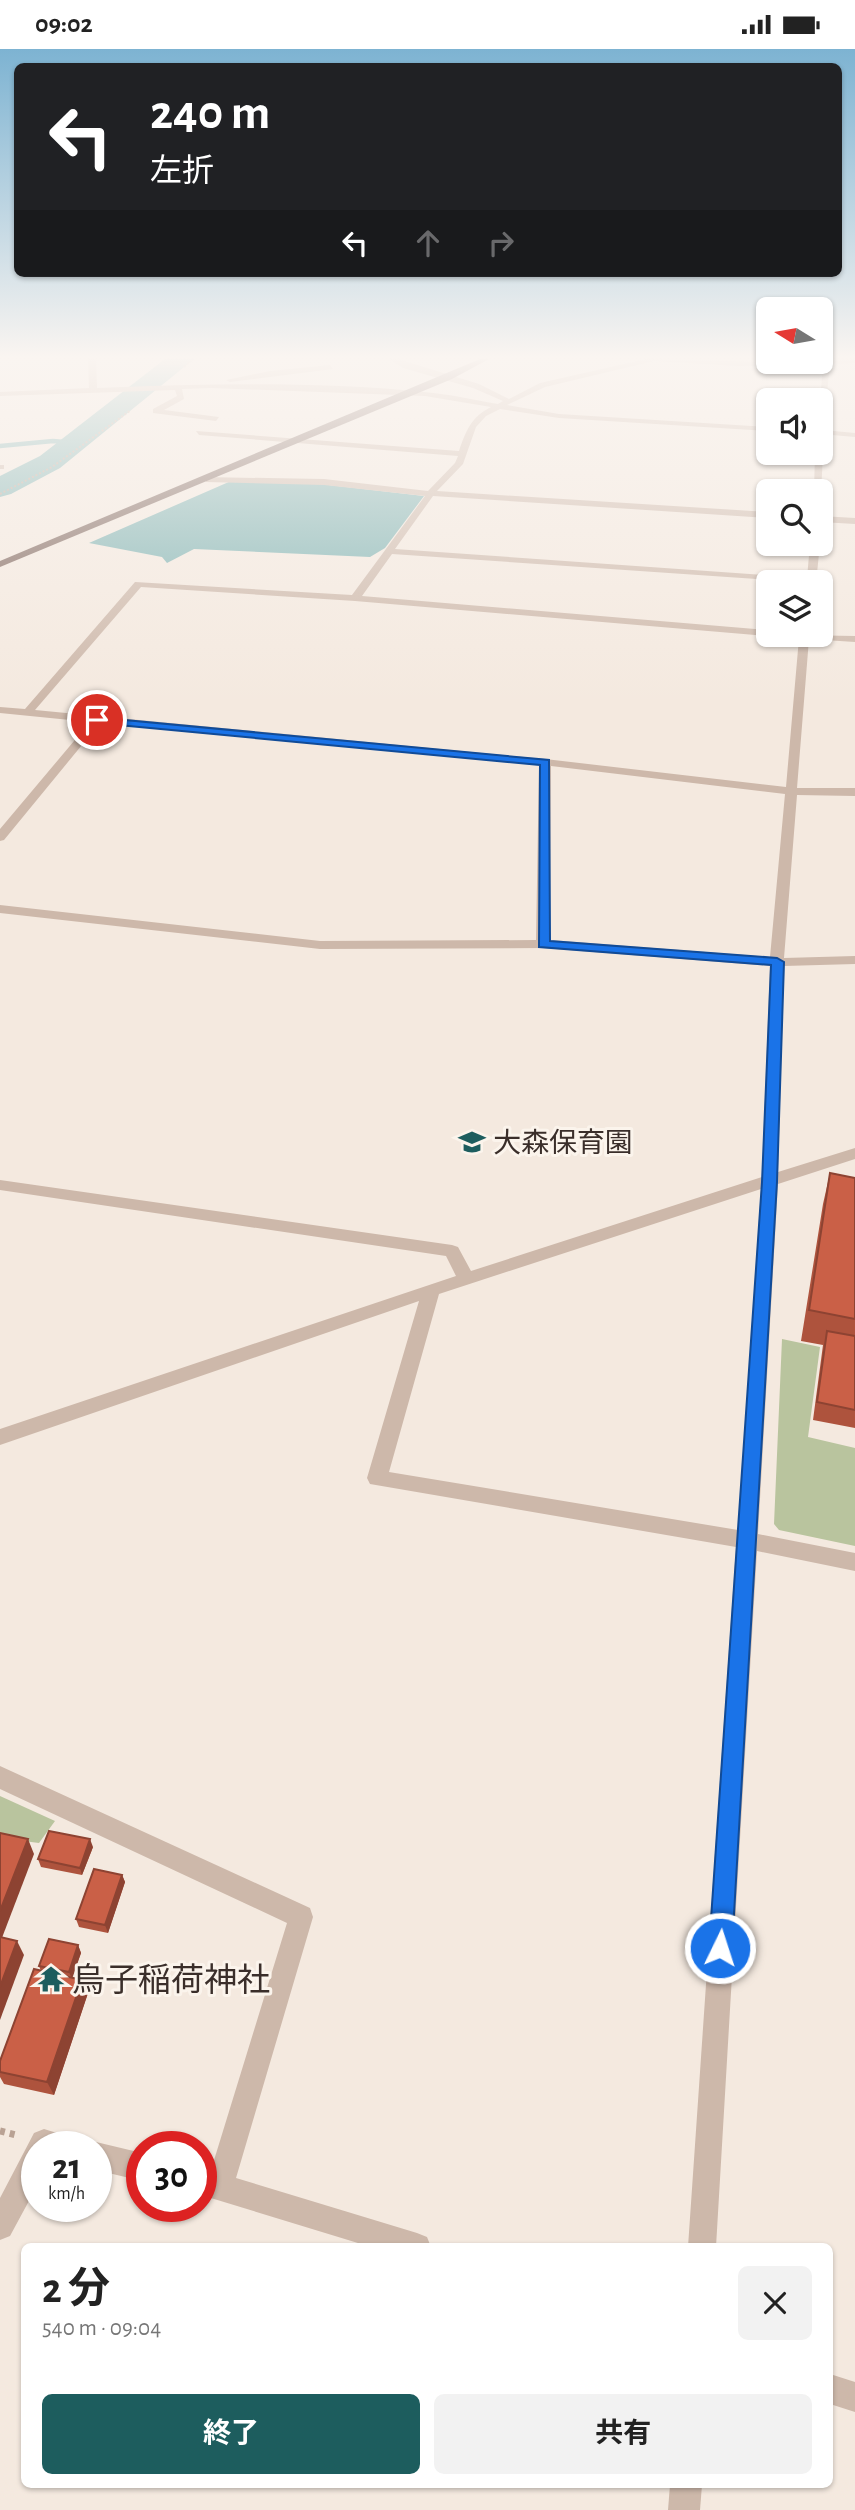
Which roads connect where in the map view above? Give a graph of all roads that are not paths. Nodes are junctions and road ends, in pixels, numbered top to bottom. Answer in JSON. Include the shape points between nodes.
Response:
{"nodes":[{"id":1,"x":217,"y":474,"type":"edge"},
{"id":2,"x":449,"y":474,"type":"edge"},
{"id":3,"x":205,"y":479,"type":"junction"},
{"id":4,"x":431,"y":493,"type":"junction"},
{"id":5,"x":756,"y":515,"type":"edge"},
{"id":6,"x":833,"y":520,"type":"edge"},
{"id":7,"x":855,"y":521,"type":"edge"},
{"id":8,"x":388,"y":551,"type":"junction"},
{"id":9,"x":0,"y":564,"type":"edge"},
{"id":10,"x":756,"y":578,"type":"edge"},
{"id":11,"x":355,"y":598,"type":"junction"},
{"id":12,"x":756,"y":632,"type":"edge"},
{"id":13,"x":833,"y":637,"type":"edge"},
{"id":14,"x":855,"y":639,"type":"edge"},
{"id":15,"x":802,"y":647,"type":"edge"},
{"id":16,"x":0,"y":711,"type":"edge"},
{"id":17,"x":27,"y":713,"type":"junction"},
{"id":18,"x":97,"y":720,"type":"junction"},
{"id":19,"x":545,"y":762,"type":"junction"},
{"id":20,"x":791,"y":791,"type":"junction"},
{"id":21,"x":855,"y":792,"type":"edge"},
{"id":22,"x":0,"y":837,"type":"edge"},
{"id":23,"x":0,"y":909,"type":"edge"},
{"id":24,"x":543,"y":944,"type":"junction"},
{"id":25,"x":855,"y":960,"type":"edge"},
{"id":26,"x":777,"y":962,"type":"junction"},
{"id":27,"x":855,"y":1153,"type":"edge"},
{"id":28,"x":770,"y":1182,"type":"junction"},
{"id":29,"x":0,"y":1185,"type":"edge"},
{"id":30,"x":467,"y":1280,"type":"junction"},
{"id":31,"x":431,"y":1290,"type":"junction"},
{"id":32,"x":0,"y":1437,"type":"edge"},
{"id":33,"x":746,"y":1539,"type":"junction"},
{"id":34,"x":855,"y":1562,"type":"edge"},
{"id":35,"x":0,"y":1777,"type":"edge"},
{"id":36,"x":217,"y":2166,"type":"edge"},
{"id":37,"x":217,"y":2186,"type":"edge"},
{"id":38,"x":21,"y":2187,"type":"edge"},
{"id":39,"x":0,"y":2226,"type":"edge"},
{"id":40,"x":403,"y":2243,"type":"edge"},
{"id":41,"x":702,"y":2243,"type":"edge"},
{"id":42,"x":833,"y":2390,"type":"edge"},
{"id":43,"x":855,"y":2397,"type":"edge"},
{"id":44,"x":686,"y":2488,"type":"edge"},
{"id":45,"x":684,"y":2510,"type":"edge"}],
"edges":[{"from":1,"to":3,"type":"main road"},
{"from":2,"to":4,"type":"street"},
{"from":3,"to":4,"type":"street","via":[[324,482]]},
{"from":3,"to":9,"type":"main road"},
{"from":4,"to":5,"type":"street"},
{"from":4,"to":8,"type":"street"},
{"from":6,"to":7,"type":"street"},
{"from":8,"to":10,"type":"street"},
{"from":8,"to":11,"type":"street"},
{"from":11,"to":12,"type":"street"},
{"from":11,"to":17,"type":"street","via":[[138,584]]},
{"from":13,"to":14,"type":"street"},
{"from":15,"to":20,"type":"street"},
{"from":16,"to":17,"type":"street"},
{"from":17,"to":18,"type":"street"},
{"from":18,"to":19,"type":"street"},
{"from":18,"to":22,"type":"street"},
{"from":19,"to":20,"type":"street"},
{"from":19,"to":24,"type":"street"},
{"from":20,"to":21,"type":"street"},
{"from":20,"to":26,"type":"street"},
{"from":23,"to":24,"type":"street","via":[[320,945]]},
{"from":24,"to":26,"type":"street"},
{"from":25,"to":26,"type":"street"},
{"from":26,"to":28,"type":"street"},
{"from":27,"to":28,"type":"street"},
{"from":28,"to":30,"type":"street"},
{"from":28,"to":33,"type":"street"},
{"from":29,"to":30,"type":"street","via":[[452,1251]]},
{"from":30,"to":31,"type":"street"},
{"from":31,"to":32,"type":"street"},
{"from":31,"to":33,"type":"street","via":[[377,1478]]},
{"from":33,"to":34,"type":"street"},
{"from":33,"to":41,"type":"street"},
{"from":35,"to":36,"type":"street","via":[[301,1917]]},
{"from":37,"to":40,"type":"street"},
{"from":38,"to":39,"type":"street"},
{"from":42,"to":43,"type":"street"},
{"from":44,"to":45,"type":"street"}]}
